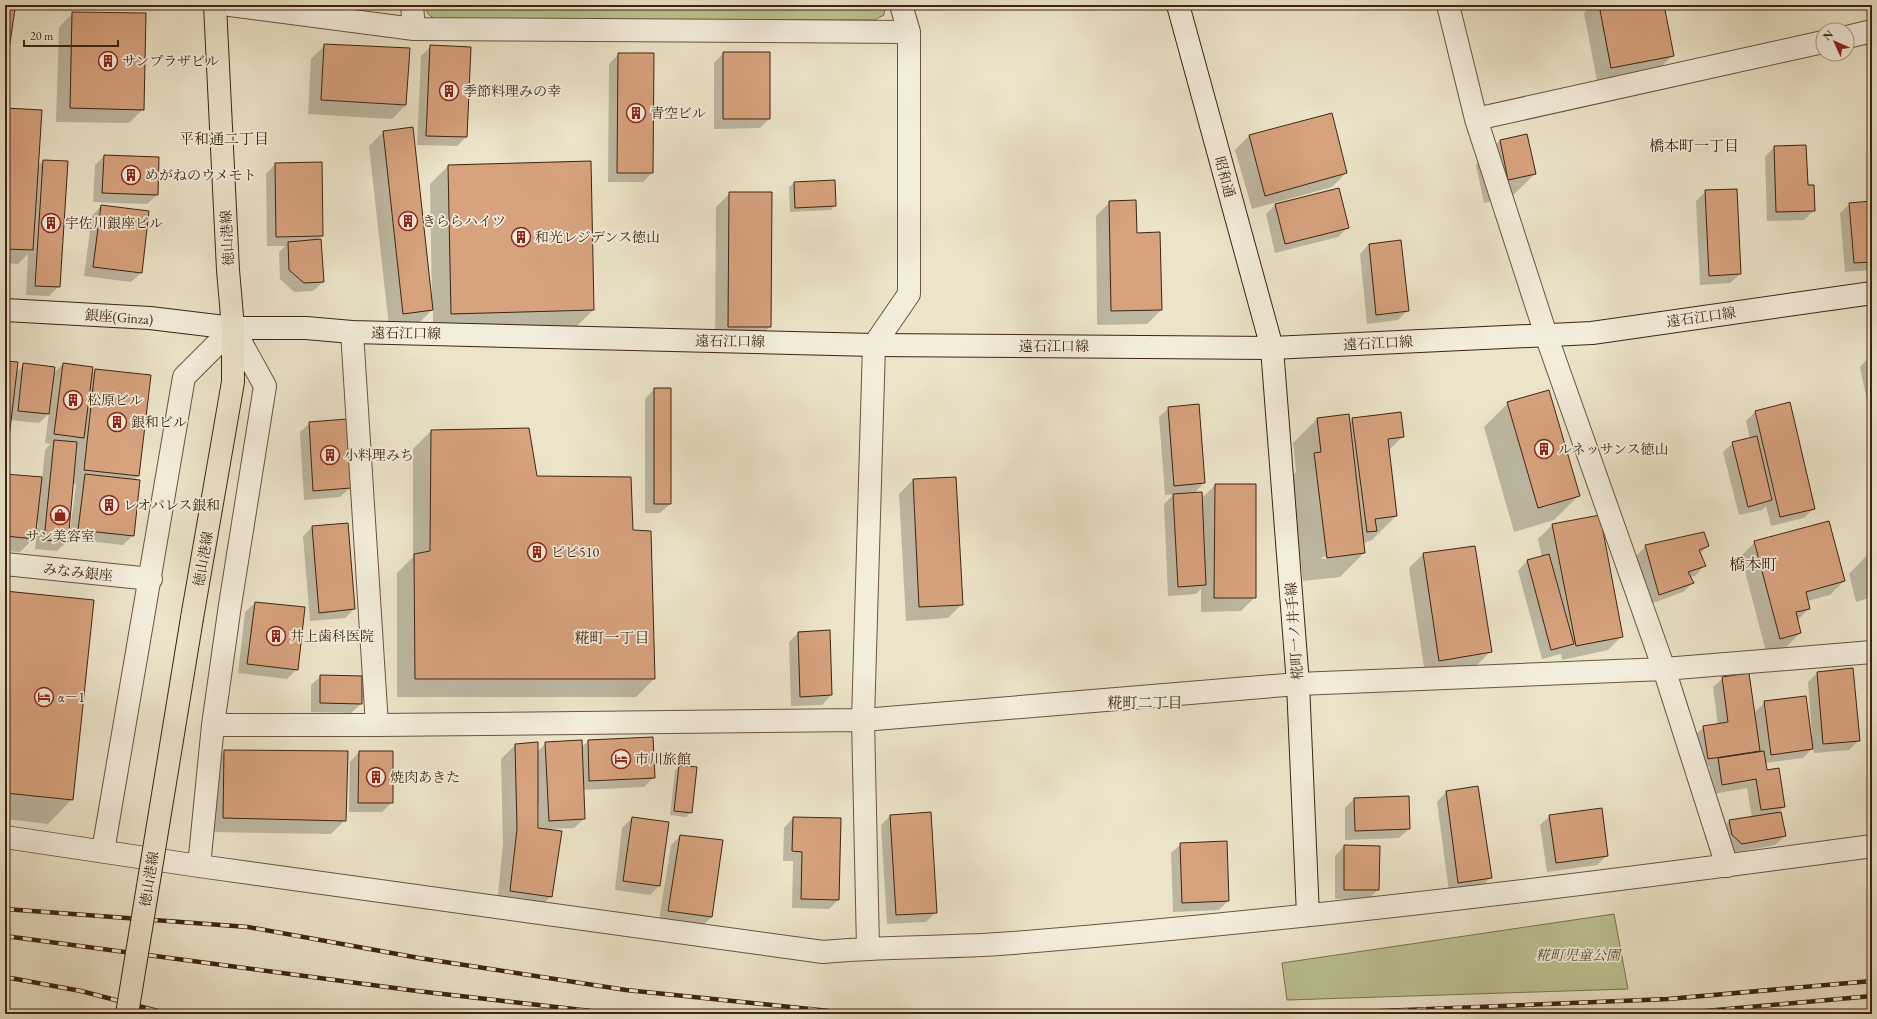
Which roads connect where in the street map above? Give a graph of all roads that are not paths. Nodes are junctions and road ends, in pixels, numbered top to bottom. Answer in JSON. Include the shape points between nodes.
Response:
{"nodes":[{"id":1,"x":215,"y":5,"type":"edge"},
{"id":2,"x":230,"y":5,"type":"edge"},
{"id":3,"x":412,"y":5,"type":"edge"},
{"id":4,"x":901,"y":5,"type":"edge"},
{"id":5,"x":1178,"y":5,"type":"edge"},
{"id":6,"x":1448,"y":5,"type":"edge"},
{"id":7,"x":414,"y":29,"type":"junction"},
{"id":8,"x":1872,"y":31,"type":"edge"},
{"id":9,"x":909,"y":32,"type":"junction"},
{"id":10,"x":1855,"y":35,"type":"edge"},
{"id":11,"x":1815,"y":44,"type":"edge"},
{"id":12,"x":1476,"y":119,"type":"junction"},
{"id":13,"x":1872,"y":293,"type":"edge"},
{"id":14,"x":5,"y":310,"type":"edge"},
{"id":15,"x":233,"y":328,"type":"junction"},
{"id":16,"x":352,"y":332,"type":"junction"},
{"id":17,"x":1546,"y":335,"type":"junction"},
{"id":18,"x":874,"y":345,"type":"junction"},
{"id":19,"x":1272,"y":348,"type":"junction"},
{"id":20,"x":5,"y":564,"type":"edge"},
{"id":21,"x":151,"y":579,"type":"junction"},
{"id":22,"x":1872,"y":652,"type":"edge"},
{"id":23,"x":1664,"y":669,"type":"junction"},
{"id":24,"x":1298,"y":684,"type":"junction"},
{"id":25,"x":863,"y":720,"type":"junction"},
{"id":26,"x":213,"y":725,"type":"junction"},
{"id":27,"x":376,"y":725,"type":"junction"},
{"id":28,"x":5,"y":837,"type":"edge"},
{"id":29,"x":1872,"y":846,"type":"edge"},
{"id":30,"x":103,"y":851,"type":"junction"},
{"id":31,"x":199,"y":866,"type":"junction"},
{"id":32,"x":1727,"y":866,"type":"junction"},
{"id":33,"x":1308,"y":915,"type":"junction"},
{"id":34,"x":868,"y":948,"type":"junction"},
{"id":35,"x":127,"y":1014,"type":"edge"}],
"edges":[{"from":1,"to":15,"type":"main road","name":"徳山港線"},
{"from":2,"to":7,"type":"street"},
{"from":3,"to":7,"type":"street"},
{"from":4,"to":9,"type":"street"},
{"from":5,"to":19,"type":"street","name":"昭和通"},
{"from":6,"to":12,"type":"street"},
{"from":7,"to":9,"type":"street"},
{"from":8,"to":10,"type":"street"},
{"from":9,"to":18,"type":"street","via":[[909,294]]},
{"from":11,"to":12,"type":"street"},
{"from":12,"to":17,"type":"street"},
{"from":13,"to":17,"type":"street","name":"遠石江口線","via":[[1592,333]]},
{"from":14,"to":15,"type":"street","name":"銀座(Ginza)","via":[[150,318]]},
{"from":15,"to":16,"type":"street","name":"遠石江口線","via":[[306,328]]},
{"from":15,"to":21,"type":"street","via":[[184,377]]},
{"from":15,"to":26,"type":"street","via":[[266,386]]},
{"from":15,"to":35,"type":"main road","name":"徳山港線","bridge":true,"via":[[233,382]]},
{"from":16,"to":18,"type":"street","name":"遠石江口線"},
{"from":16,"to":27,"type":"street"},
{"from":17,"to":19,"type":"street","name":"遠石江口線"},
{"from":17,"to":23,"type":"street"},
{"from":18,"to":19,"type":"street","name":"遠石江口線"},
{"from":18,"to":25,"type":"street"},
{"from":19,"to":24,"type":"street","name":"椛町一ノ井手線"},
{"from":20,"to":21,"type":"street","name":"みなみ銀座"},
{"from":21,"to":30,"type":"street"},
{"from":22,"to":23,"type":"street"},
{"from":23,"to":24,"type":"street"},
{"from":23,"to":32,"type":"street"},
{"from":24,"to":25,"type":"street"},
{"from":24,"to":33,"type":"street","name":"椛町一ノ井手線"},
{"from":25,"to":27,"type":"street"},
{"from":25,"to":34,"type":"street"},
{"from":26,"to":27,"type":"street"},
{"from":26,"to":31,"type":"street"},
{"from":28,"to":30,"type":"street"},
{"from":29,"to":32,"type":"street"},
{"from":30,"to":31,"type":"street"},
{"from":31,"to":34,"type":"street","via":[[823,952]]},
{"from":32,"to":33,"type":"street"},
{"from":33,"to":34,"type":"street","via":[[1010,943]]}]}
